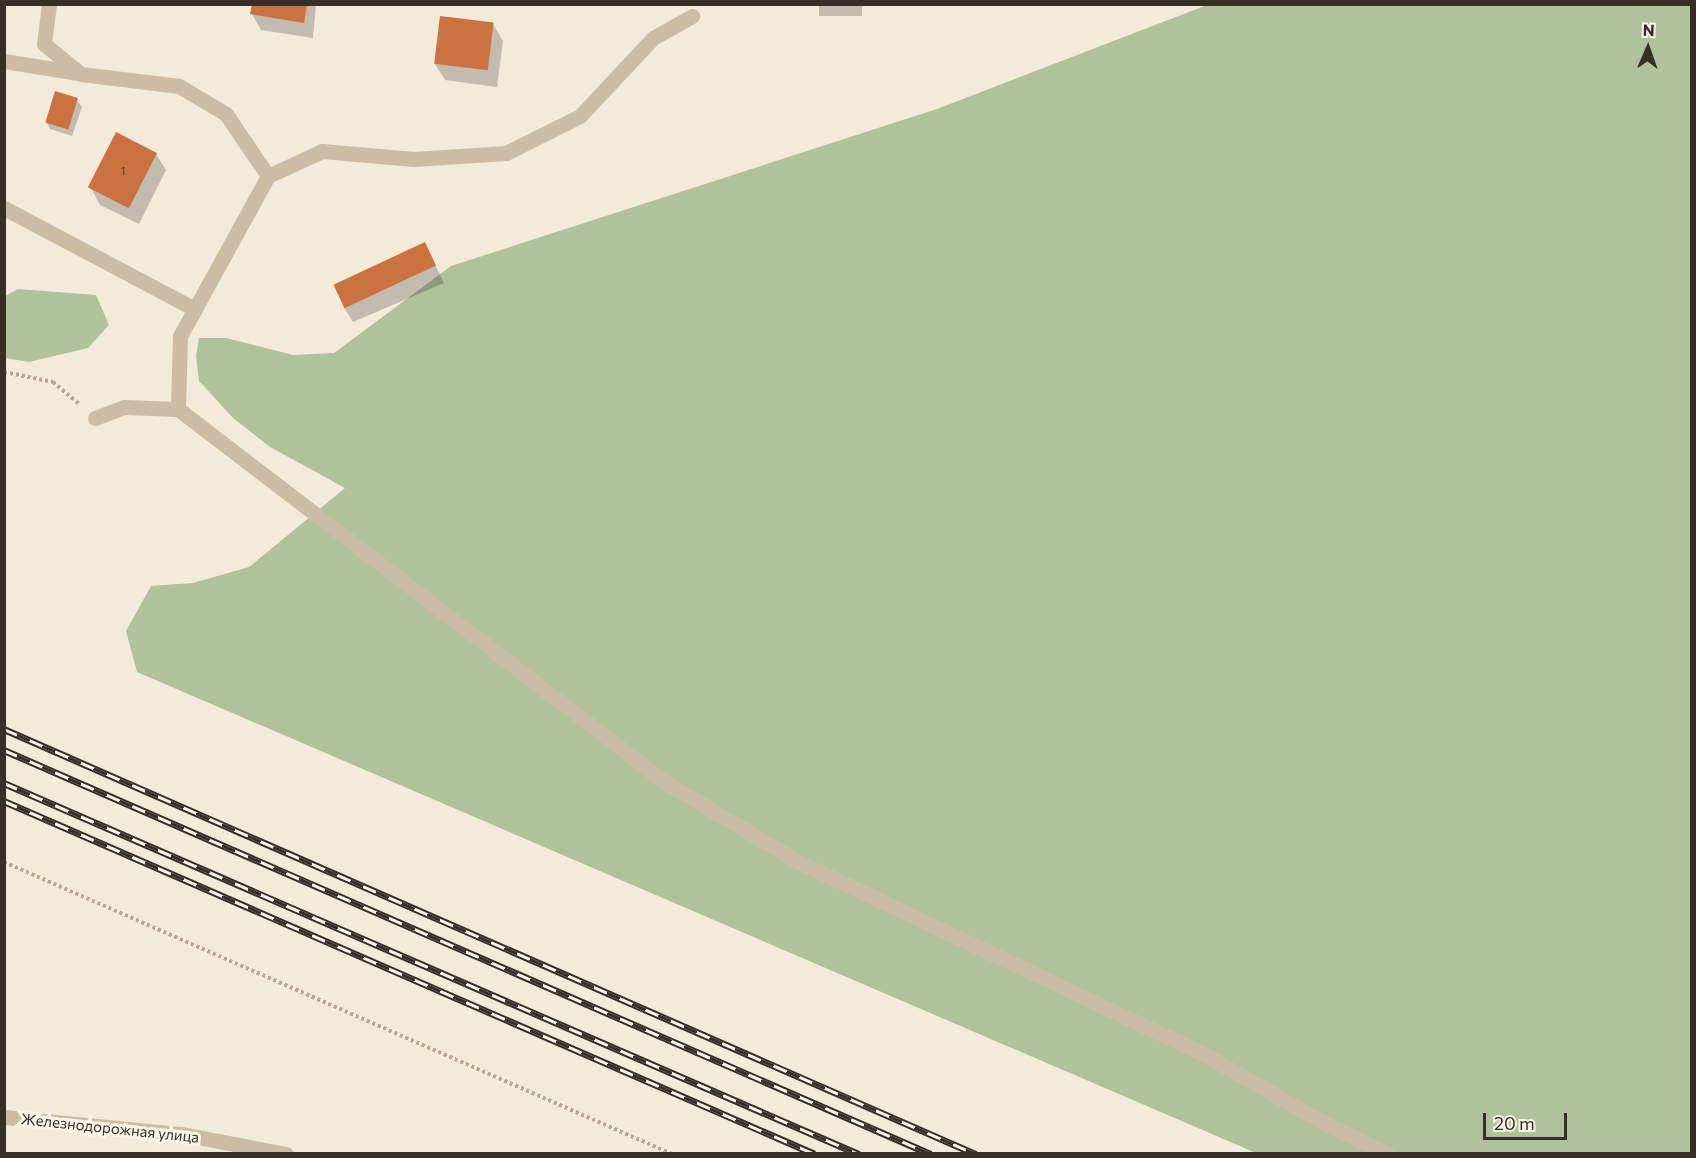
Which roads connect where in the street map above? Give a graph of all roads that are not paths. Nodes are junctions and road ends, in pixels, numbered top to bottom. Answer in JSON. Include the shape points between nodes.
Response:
{"nodes":[{"id":1,"x":49,"y":4,"type":"edge"},
{"id":2,"x":692,"y":16,"type":"dead end"},
{"id":3,"x":4,"y":62,"type":"edge"},
{"id":4,"x":81,"y":74,"type":"junction"},
{"id":5,"x":268,"y":176,"type":"junction"},
{"id":6,"x":4,"y":208,"type":"edge"},
{"id":7,"x":195,"y":309,"type":"junction"},
{"id":8,"x":178,"y":409,"type":"junction"},
{"id":9,"x":95,"y":418,"type":"road end"},
{"id":10,"x":4,"y":1117,"type":"edge"},
{"id":11,"x":286,"y":1154,"type":"edge"},
{"id":12,"x":1387,"y":1154,"type":"edge"}],
"edges":[{"from":1,"to":4,"type":"street","via":[[44,44]]},
{"from":2,"to":5,"type":"street","via":[[653,38],[580,116],[506,153],[414,159],[322,151]]},
{"from":3,"to":4,"type":"street"},
{"from":4,"to":5,"type":"street","via":[[179,86],[226,114]]},
{"from":5,"to":7,"type":"street"},
{"from":6,"to":7,"type":"street"},
{"from":7,"to":8,"type":"street","via":[[180,336]]},
{"from":8,"to":9,"type":"street","via":[[124,407]]},
{"from":8,"to":12,"type":"street","via":[[665,782],[797,861],[1209,1057],[1322,1122]]},
{"from":10,"to":11,"type":"street","name":"Железнодорожная улица","via":[[182,1134]]}]}
